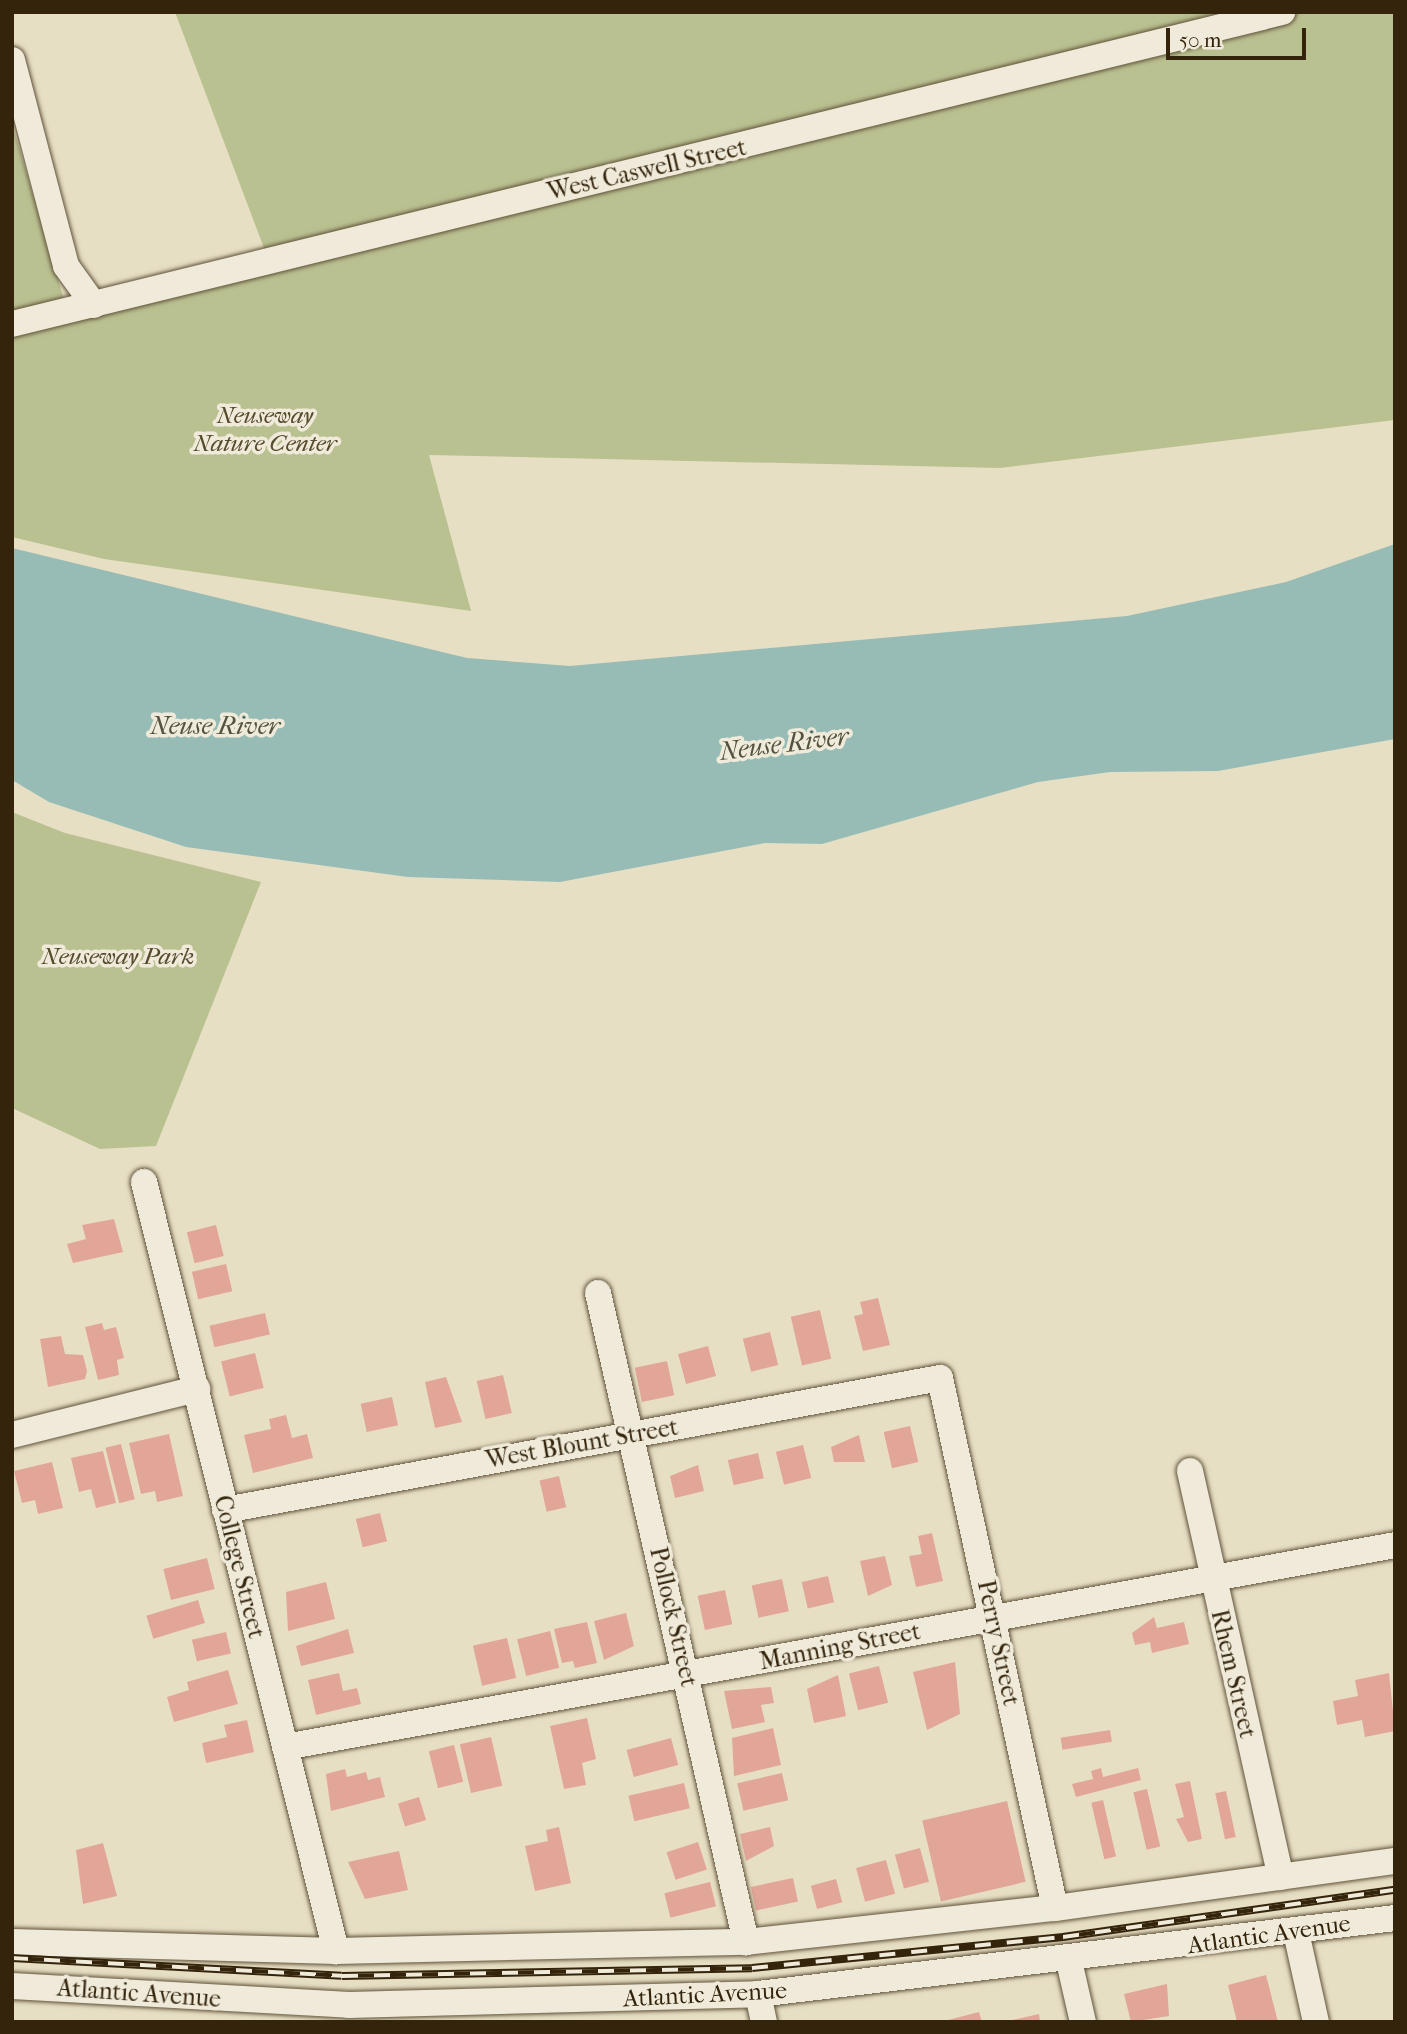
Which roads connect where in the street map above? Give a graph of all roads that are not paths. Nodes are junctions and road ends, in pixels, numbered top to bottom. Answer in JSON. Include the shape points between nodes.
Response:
{"nodes":[{"id":1,"x":1282,"y":12,"type":"edge"},
{"id":2,"x":12,"y":61,"type":"edge"},
{"id":3,"x":94,"y":304,"type":"junction"},
{"id":4,"x":12,"y":324,"type":"edge"},
{"id":5,"x":144,"y":1182,"type":"dead end"},
{"id":6,"x":598,"y":1293,"type":"dead end"},
{"id":7,"x":940,"y":1378,"type":"joint"},
{"id":8,"x":197,"y":1389,"type":"junction"},
{"id":9,"x":12,"y":1435,"type":"edge"},
{"id":10,"x":630,"y":1436,"type":"junction"},
{"id":11,"x":1190,"y":1471,"type":"dead end"},
{"id":12,"x":225,"y":1510,"type":"junction"},
{"id":13,"x":1395,"y":1545,"type":"edge"},
{"id":14,"x":1210,"y":1580,"type":"junction"},
{"id":15,"x":992,"y":1619,"type":"junction"},
{"id":16,"x":687,"y":1676,"type":"junction"},
{"id":17,"x":285,"y":1747,"type":"junction"},
{"id":18,"x":1395,"y":1861,"type":"edge"},
{"id":19,"x":1281,"y":1877,"type":"junction"},
{"id":20,"x":1055,"y":1908,"type":"junction"},
{"id":21,"x":1395,"y":1917,"type":"edge"},
{"id":22,"x":1296,"y":1932,"type":"junction"},
{"id":23,"x":12,"y":1942,"type":"edge"},
{"id":24,"x":746,"y":1942,"type":"junction"},
{"id":25,"x":336,"y":1951,"type":"junction"},
{"id":26,"x":1069,"y":1961,"type":"junction"},
{"id":27,"x":12,"y":1986,"type":"edge"},
{"id":28,"x":758,"y":1994,"type":"junction"},
{"id":29,"x":351,"y":2013,"type":"edge"},
{"id":30,"x":764,"y":2022,"type":"edge"},
{"id":31,"x":1083,"y":2022,"type":"edge"},
{"id":32,"x":1316,"y":2022,"type":"edge"}],
"edges":[{"from":1,"to":3,"type":"street","name":"West Caswell Street"},
{"from":2,"to":3,"type":"street","via":[[66,266]]},
{"from":3,"to":4,"type":"street","name":"West Caswell Street"},
{"from":5,"to":8,"type":"street","name":"College Street"},
{"from":6,"to":10,"type":"street","name":"Pollock Street"},
{"from":7,"to":10,"type":"street","name":"West Blount Street"},
{"from":7,"to":15,"type":"street","name":"Perry Street"},
{"from":8,"to":9,"type":"street"},
{"from":8,"to":12,"type":"street","name":"College Street"},
{"from":10,"to":12,"type":"street","name":"West Blount Street"},
{"from":10,"to":16,"type":"street","name":"Pollock Street"},
{"from":11,"to":14,"type":"street","name":"Rhem Street"},
{"from":12,"to":17,"type":"street","name":"College Street"},
{"from":13,"to":14,"type":"street","name":"Manning Street"},
{"from":14,"to":15,"type":"street","name":"Manning Street"},
{"from":14,"to":19,"type":"street","name":"Rhem Street"},
{"from":15,"to":16,"type":"street","name":"Manning Street"},
{"from":15,"to":20,"type":"street","name":"Perry Street"},
{"from":16,"to":17,"type":"street","name":"Manning Street"},
{"from":16,"to":24,"type":"street","name":"Pollock Street"},
{"from":17,"to":25,"type":"street","name":"College Street"},
{"from":18,"to":19,"type":"street","name":"Atlantic Avenue"},
{"from":19,"to":20,"type":"street","name":"Atlantic Avenue"},
{"from":20,"to":24,"type":"street","name":"Atlantic Avenue"},
{"from":21,"to":22,"type":"street","name":"Atlantic Avenue"},
{"from":22,"to":26,"type":"street","name":"Atlantic Avenue"},
{"from":22,"to":32,"type":"street"},
{"from":23,"to":25,"type":"street","name":"Atlantic Avenue"},
{"from":24,"to":25,"type":"street","name":"Atlantic Avenue"},
{"from":26,"to":28,"type":"street","name":"Atlantic Avenue"},
{"from":26,"to":31,"type":"street"},
{"from":27,"to":29,"type":"street","name":"Atlantic Avenue"},
{"from":28,"to":29,"type":"street","name":"Atlantic Avenue"},
{"from":28,"to":30,"type":"street"}]}
